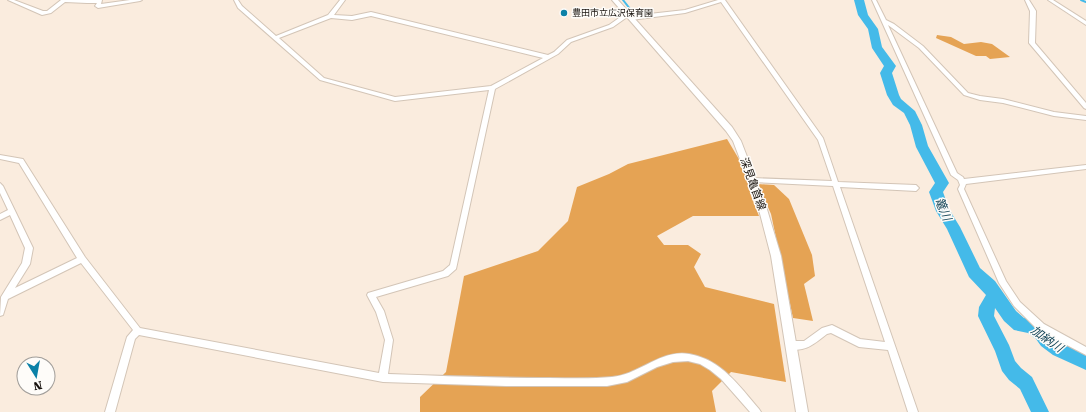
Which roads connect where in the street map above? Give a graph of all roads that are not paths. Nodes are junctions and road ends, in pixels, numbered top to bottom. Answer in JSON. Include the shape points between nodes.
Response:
{"nodes":[{"id":1,"x":10,"y":0,"type":"edge"},
{"id":2,"x":64,"y":0,"type":"edge"},
{"id":3,"x":140,"y":0,"type":"edge"},
{"id":4,"x":236,"y":0,"type":"edge"},
{"id":5,"x":343,"y":0,"type":"edge"},
{"id":6,"x":615,"y":0,"type":"edge"},
{"id":7,"x":723,"y":0,"type":"edge"},
{"id":8,"x":874,"y":0,"type":"edge"},
{"id":9,"x":1027,"y":0,"type":"edge"},
{"id":10,"x":1050,"y":0,"type":"edge"},
{"id":11,"x":330,"y":16,"type":"junction"},
{"id":12,"x":630,"y":16,"type":"junction"},
{"id":13,"x":883,"y":21,"type":"junction"},
{"id":14,"x":1086,"y":23,"type":"edge"},
{"id":15,"x":275,"y":38,"type":"junction"},
{"id":16,"x":548,"y":57,"type":"junction"},
{"id":17,"x":492,"y":88,"type":"junction"},
{"id":18,"x":1086,"y":107,"type":"edge"},
{"id":19,"x":1086,"y":118,"type":"edge"},
{"id":20,"x":0,"y":157,"type":"edge"},
{"id":21,"x":1086,"y":167,"type":"edge"},
{"id":22,"x":752,"y":180,"type":"junction"},
{"id":23,"x":962,"y":182,"type":"junction"},
{"id":24,"x":836,"y":183,"type":"junction"},
{"id":25,"x":0,"y":186,"type":"edge"},
{"id":26,"x":916,"y":188,"type":"dead end"},
{"id":27,"x":12,"y":211,"type":"junction"},
{"id":28,"x":0,"y":217,"type":"edge"},
{"id":29,"x":82,"y":259,"type":"junction"},
{"id":30,"x":3,"y":298,"type":"edge"},
{"id":31,"x":0,"y":312,"type":"edge"},
{"id":32,"x":138,"y":330,"type":"junction"},
{"id":33,"x":791,"y":345,"type":"junction"},
{"id":34,"x":892,"y":347,"type":"junction"},
{"id":35,"x":1086,"y":351,"type":"edge"},
{"id":36,"x":383,"y":378,"type":"junction"},
{"id":37,"x":110,"y":412,"type":"edge"},
{"id":38,"x":756,"y":412,"type":"edge"},
{"id":39,"x":802,"y":412,"type":"edge"},
{"id":40,"x":913,"y":412,"type":"edge"}],
"edges":[{"from":1,"to":2,"type":"street","via":[[42,13],[49,12]]},
{"from":2,"to":3,"type":"street","via":[[100,0],[98,6]]},
{"from":4,"to":15,"type":"street","via":[[240,7]]},
{"from":5,"to":11,"type":"street"},
{"from":6,"to":12,"type":"main road","name":"深見亀首線"},
{"from":7,"to":12,"type":"street","via":[[685,11]]},
{"from":7,"to":24,"type":"street","via":[[821,140]]},
{"from":8,"to":13,"type":"street"},
{"from":9,"to":18,"type":"street","via":[[1033,11],[1032,43]]},
{"from":10,"to":14,"type":"street"},
{"from":11,"to":15,"type":"street"},
{"from":11,"to":16,"type":"street","via":[[352,18],[370,14]]},
{"from":12,"to":16,"type":"street","via":[[611,26],[569,41]]},
{"from":12,"to":22,"type":"main road","name":"深見亀首線","via":[[729,129],[737,141]]},
{"from":13,"to":19,"type":"street","via":[[921,47],[966,94],[1070,118]]},
{"from":13,"to":23,"type":"street","via":[[954,175]]},
{"from":15,"to":17,"type":"street","via":[[322,79],[395,99]]},
{"from":16,"to":17,"type":"street"},
{"from":17,"to":36,"type":"street","via":[[453,267],[445,274],[371,295],[380,311],[389,340]]},
{"from":20,"to":29,"type":"street","via":[[21,161]]},
{"from":21,"to":23,"type":"street"},
{"from":22,"to":24,"type":"street"},
{"from":22,"to":33,"type":"main road","name":"深見亀首線","via":[[774,249]]},
{"from":23,"to":35,"type":"street","via":[[961,189],[1003,283],[1017,304],[1041,327]]},
{"from":24,"to":26,"type":"street"},
{"from":24,"to":34,"type":"street"},
{"from":25,"to":27,"type":"street"},
{"from":27,"to":28,"type":"street"},
{"from":27,"to":30,"type":"street","via":[[30,248],[26,264]]},
{"from":29,"to":30,"type":"street"},
{"from":29,"to":32,"type":"street"},
{"from":30,"to":31,"type":"street"},
{"from":32,"to":36,"type":"street"},
{"from":32,"to":37,"type":"street","via":[[131,338]]},
{"from":33,"to":34,"type":"street","via":[[805,345],[824,331],[832,329],[859,342]]},
{"from":33,"to":39,"type":"main road","name":"深見亀首線"},
{"from":34,"to":40,"type":"street"},
{"from":36,"to":38,"type":"street","via":[[607,382],[633,377],[670,359],[694,358],[705,361],[722,374]]}]}
